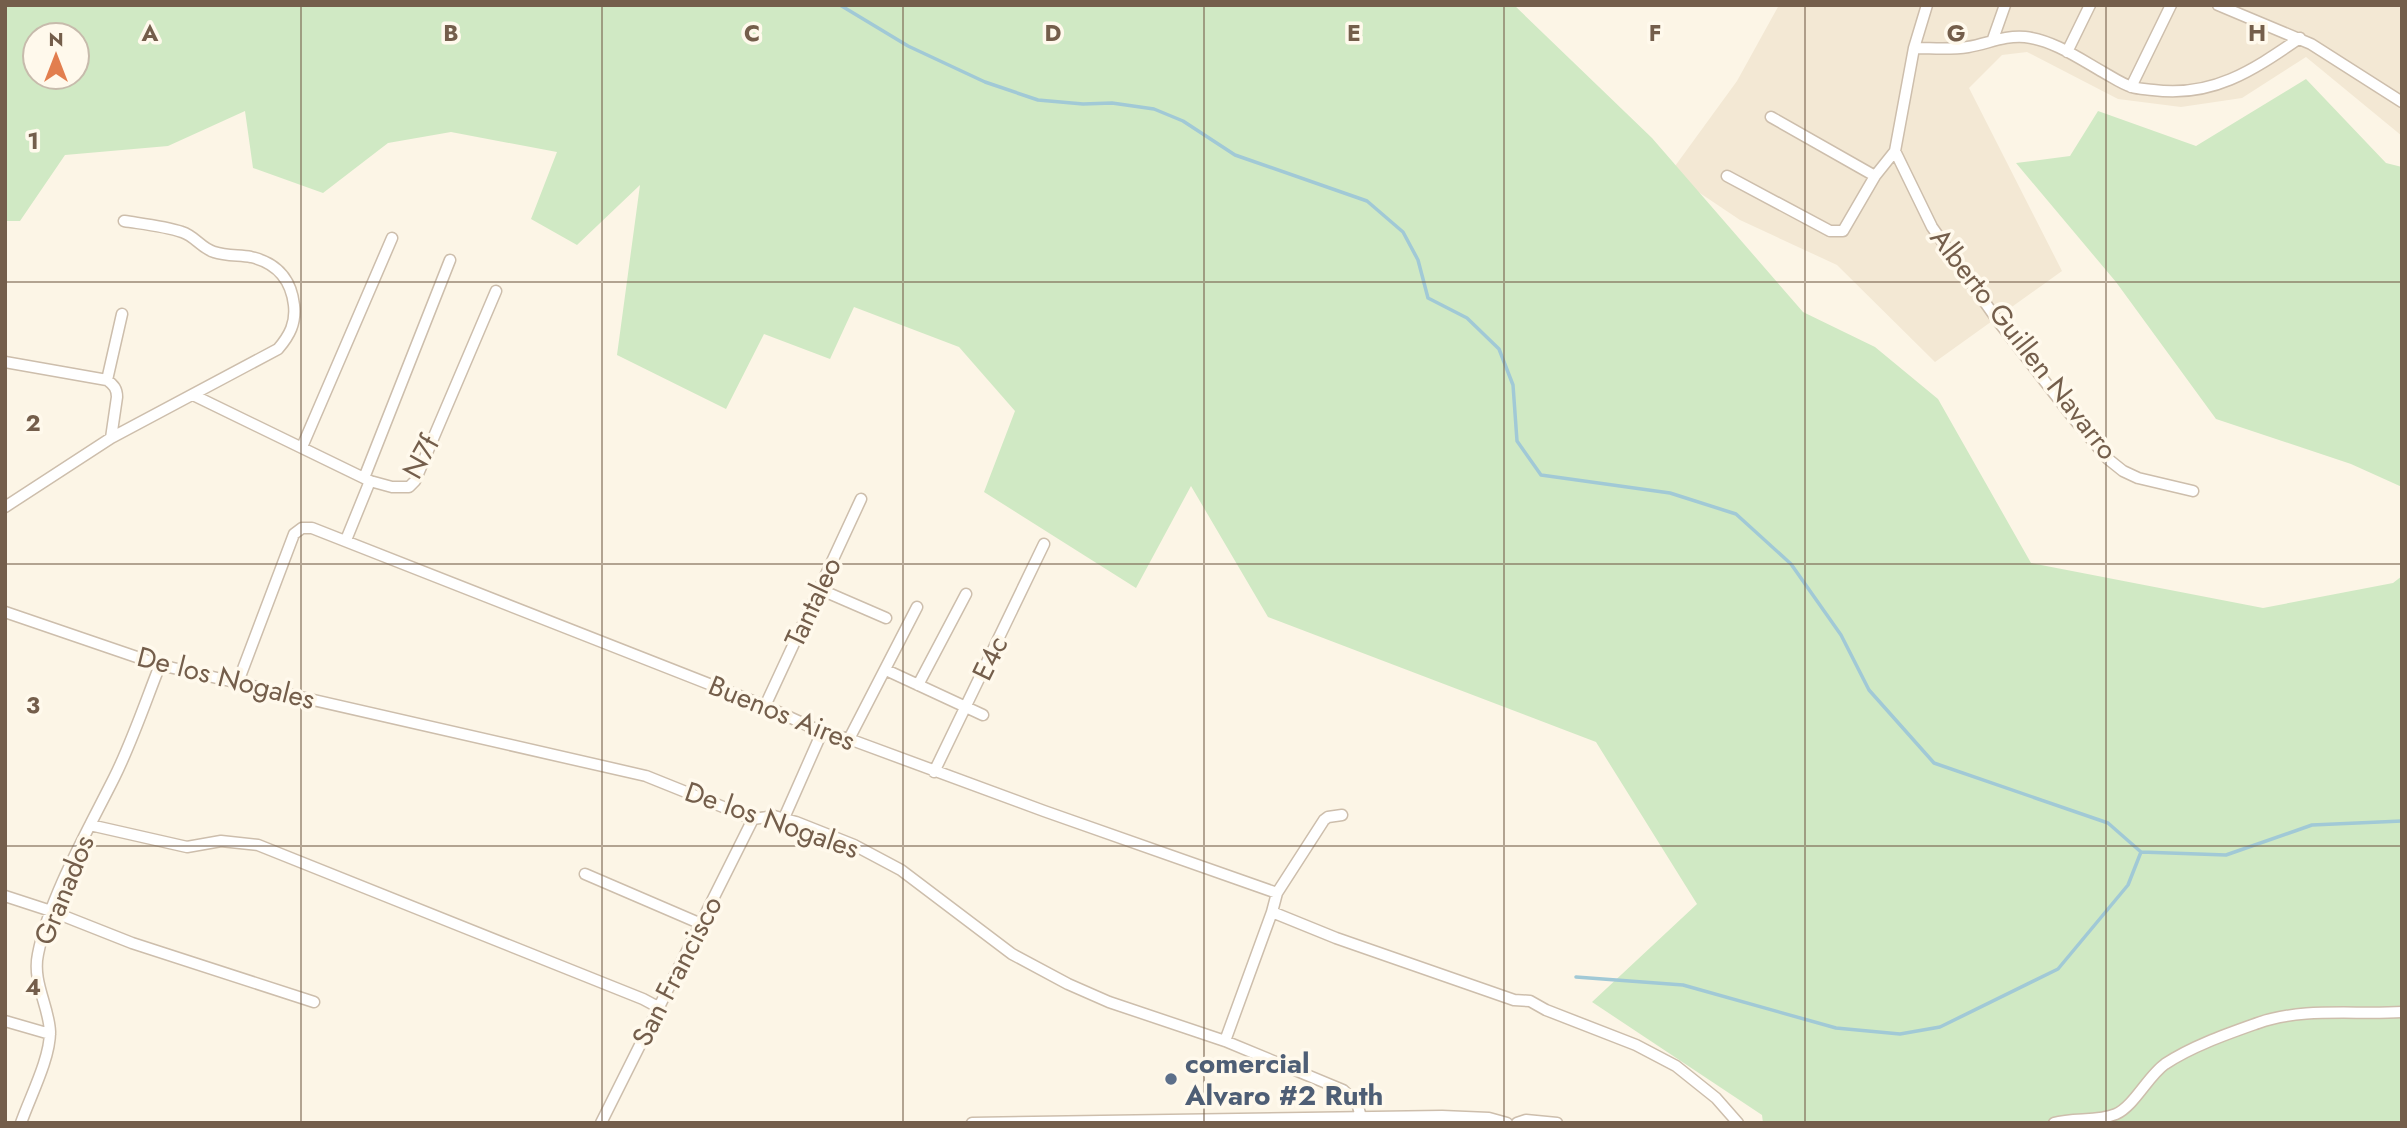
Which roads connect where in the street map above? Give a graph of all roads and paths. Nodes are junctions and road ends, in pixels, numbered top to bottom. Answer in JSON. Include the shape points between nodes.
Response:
{"nodes":[{"id":1,"x":2005,"y":5,"type":"edge"},
{"id":2,"x":2090,"y":5,"type":"edge"},
{"id":3,"x":2171,"y":5,"type":"edge"},
{"id":4,"x":2218,"y":5,"type":"edge"},
{"id":5,"x":1923,"y":7,"type":"edge"},
{"id":6,"x":2300,"y":38,"type":"junction"},
{"id":7,"x":1993,"y":39,"type":"junction"},
{"id":8,"x":1914,"y":48,"type":"junction"},
{"id":9,"x":2067,"y":52,"type":"junction"},
{"id":10,"x":2131,"y":87,"type":"junction"},
{"id":11,"x":2402,"y":102,"type":"edge"},
{"id":12,"x":1771,"y":117,"type":"dead end"},
{"id":13,"x":1895,"y":151,"type":"junction"},
{"id":14,"x":1727,"y":176,"type":"dead end"},
{"id":15,"x":1875,"y":176,"type":"junction"},
{"id":16,"x":124,"y":221,"type":"dead end"},
{"id":17,"x":392,"y":238,"type":"dead end"},
{"id":18,"x":450,"y":260,"type":"dead end"},
{"id":19,"x":496,"y":291,"type":"dead end"},
{"id":20,"x":122,"y":314,"type":"dead end"},
{"id":21,"x":5,"y":362,"type":"edge"},
{"id":22,"x":107,"y":380,"type":"junction"},
{"id":23,"x":193,"y":395,"type":"junction"},
{"id":24,"x":111,"y":438,"type":"junction"},
{"id":25,"x":302,"y":447,"type":"junction"},
{"id":26,"x":367,"y":480,"type":"junction"},
{"id":27,"x":2193,"y":491,"type":"dead end"},
{"id":28,"x":861,"y":499,"type":"dead end"},
{"id":29,"x":5,"y":507,"type":"edge"},
{"id":30,"x":346,"y":540,"type":"junction"},
{"id":31,"x":1044,"y":544,"type":"dead end"},
{"id":32,"x":819,"y":590,"type":"junction"},
{"id":33,"x":966,"y":594,"type":"dead end"},
{"id":34,"x":917,"y":607,"type":"dead end"},
{"id":35,"x":5,"y":612,"type":"edge"},
{"id":36,"x":886,"y":618,"type":"dead end"},
{"id":37,"x":160,"y":665,"type":"junction"},
{"id":38,"x":886,"y":670,"type":"junction"},
{"id":39,"x":238,"y":682,"type":"junction"},
{"id":40,"x":918,"y":685,"type":"junction"},
{"id":41,"x":765,"y":706,"type":"junction"},
{"id":42,"x":966,"y":708,"type":"junction"},
{"id":43,"x":983,"y":715,"type":"dead end"},
{"id":44,"x":822,"y":732,"type":"junction"},
{"id":45,"x":849,"y":739,"type":"junction"},
{"id":46,"x":934,"y":772,"type":"junction"},
{"id":47,"x":1342,"y":815,"type":"dead end"},
{"id":48,"x":753,"y":818,"type":"junction"},
{"id":49,"x":784,"y":818,"type":"junction"},
{"id":50,"x":90,"y":825,"type":"junction"},
{"id":51,"x":585,"y":874,"type":"dead end"},
{"id":52,"x":1276,"y":892,"type":"junction"},
{"id":53,"x":5,"y":896,"type":"edge"},
{"id":54,"x":51,"y":911,"type":"junction"},
{"id":55,"x":1272,"y":912,"type":"junction"},
{"id":56,"x":699,"y":923,"type":"junction"},
{"id":57,"x":314,"y":1002,"type":"dead end"},
{"id":58,"x":658,"y":1007,"type":"junction"},
{"id":59,"x":2402,"y":1012,"type":"edge"},
{"id":60,"x":5,"y":1021,"type":"edge"},
{"id":61,"x":50,"y":1034,"type":"junction"},
{"id":62,"x":1225,"y":1041,"type":"junction"},
{"id":63,"x":1361,"y":1117,"type":"junction"},
{"id":64,"x":21,"y":1123,"type":"edge"},
{"id":65,"x":601,"y":1123,"type":"edge"},
{"id":66,"x":972,"y":1123,"type":"edge"},
{"id":67,"x":1507,"y":1123,"type":"edge"},
{"id":68,"x":1517,"y":1123,"type":"edge"},
{"id":69,"x":1557,"y":1123,"type":"edge"},
{"id":70,"x":1738,"y":1123,"type":"edge"},
{"id":71,"x":2053,"y":1123,"type":"edge"}],
"edges":[{"from":1,"to":7,"type":"street"},
{"from":2,"to":9,"type":"street"},
{"from":3,"to":10,"type":"street"},
{"from":4,"to":6,"type":"street"},
{"from":5,"to":8,"type":"street"},
{"from":6,"to":10,"type":"street","via":[[2253,70],[2215,86],[2193,91]]},
{"from":6,"to":11,"type":"street"},
{"from":7,"to":8,"type":"street","via":[[1954,49]]},
{"from":7,"to":9,"type":"street","via":[[2025,37]]},
{"from":8,"to":13,"type":"street"},
{"from":9,"to":10,"type":"street"},
{"from":12,"to":15,"type":"street"},
{"from":13,"to":15,"type":"street"},
{"from":13,"to":27,"type":"street","name":"Alberto Guillen Navarro","via":[[1932,228],[1998,321],[2108,459],[2123,471],[2156,484]]},
{"from":14,"to":15,"type":"street","via":[[1839,232],[1846,228]]},
{"from":16,"to":23,"type":"street","via":[[184,232],[205,249],[266,262],[290,282],[295,317],[289,336],[278,349]]},
{"from":17,"to":25,"type":"street"},
{"from":18,"to":26,"type":"street"},
{"from":19,"to":26,"type":"street","name":"N7f","via":[[415,481],[405,488]]},
{"from":20,"to":22,"type":"street"},
{"from":21,"to":22,"type":"street"},
{"from":22,"to":24,"type":"street","via":[[117,390]]},
{"from":23,"to":24,"type":"street"},
{"from":23,"to":25,"type":"street","name":"N7f"},
{"from":24,"to":29,"type":"street"},
{"from":25,"to":26,"type":"street","name":"N7f"},
{"from":26,"to":30,"type":"street"},
{"from":28,"to":32,"type":"street","name":"Tantaleo"},
{"from":30,"to":39,"type":"street","name":"Buenos Aires","via":[[312,528],[294,534]]},
{"from":30,"to":41,"type":"street","name":"Buenos Aires"},
{"from":31,"to":42,"type":"street","name":"E4c"},
{"from":32,"to":36,"type":"street"},
{"from":32,"to":41,"type":"street","name":"Tantaleo"},
{"from":33,"to":40,"type":"street"},
{"from":34,"to":38,"type":"street"},
{"from":35,"to":37,"type":"street","name":"De los Nogales"},
{"from":37,"to":39,"type":"street","name":"De los Nogales"},
{"from":37,"to":50,"type":"street","name":"Granados","via":[[116,775]]},
{"from":38,"to":40,"type":"street"},
{"from":38,"to":45,"type":"street"},
{"from":39,"to":48,"type":"street","name":"De los Nogales","via":[[646,776]]},
{"from":40,"to":42,"type":"street"},
{"from":41,"to":44,"type":"street","name":"Buenos Aires"},
{"from":42,"to":43,"type":"street"},
{"from":42,"to":46,"type":"street","name":"E4c"},
{"from":44,"to":45,"type":"street","name":"Buenos Aires"},
{"from":44,"to":49,"type":"street"},
{"from":45,"to":46,"type":"street","name":"Buenos Aires"},
{"from":46,"to":52,"type":"street","name":"Buenos Aires"},
{"from":47,"to":52,"type":"street","via":[[1324,820]]},
{"from":48,"to":49,"type":"street","name":"De los Nogales"},
{"from":48,"to":56,"type":"street","name":"San Francisco"},
{"from":49,"to":62,"type":"street","name":"De los Nogales","via":[[854,845],[901,870],[1027,964],[1109,1002]]},
{"from":50,"to":54,"type":"street","name":"Granados"},
{"from":50,"to":58,"type":"street","via":[[187,847],[221,841],[258,845]]},
{"from":51,"to":56,"type":"street"},
{"from":52,"to":55,"type":"street"},
{"from":53,"to":54,"type":"street"},
{"from":54,"to":57,"type":"street","via":[[132,943]]},
{"from":54,"to":61,"type":"street","name":"Granados","via":[[37,956],[40,996]]},
{"from":55,"to":62,"type":"street"},
{"from":55,"to":70,"type":"street","via":[[1514,1000],[1530,1001],[1636,1045],[1676,1066],[1716,1098]]},
{"from":56,"to":58,"type":"street","name":"San Francisco"},
{"from":58,"to":65,"type":"street","name":"San Francisco"},
{"from":59,"to":71,"type":"street","via":[[2297,1015],[2261,1022],[2164,1065],[2120,1112]]},
{"from":60,"to":61,"type":"street"},
{"from":61,"to":64,"type":"street","name":"Granados"},
{"from":62,"to":63,"type":"street","name":"De los Nogales","via":[[1343,1090],[1357,1103]]},
{"from":63,"to":66,"type":"street"},
{"from":63,"to":67,"type":"street","via":[[1442,1116]]},
{"from":68,"to":69,"type":"street"}]}
